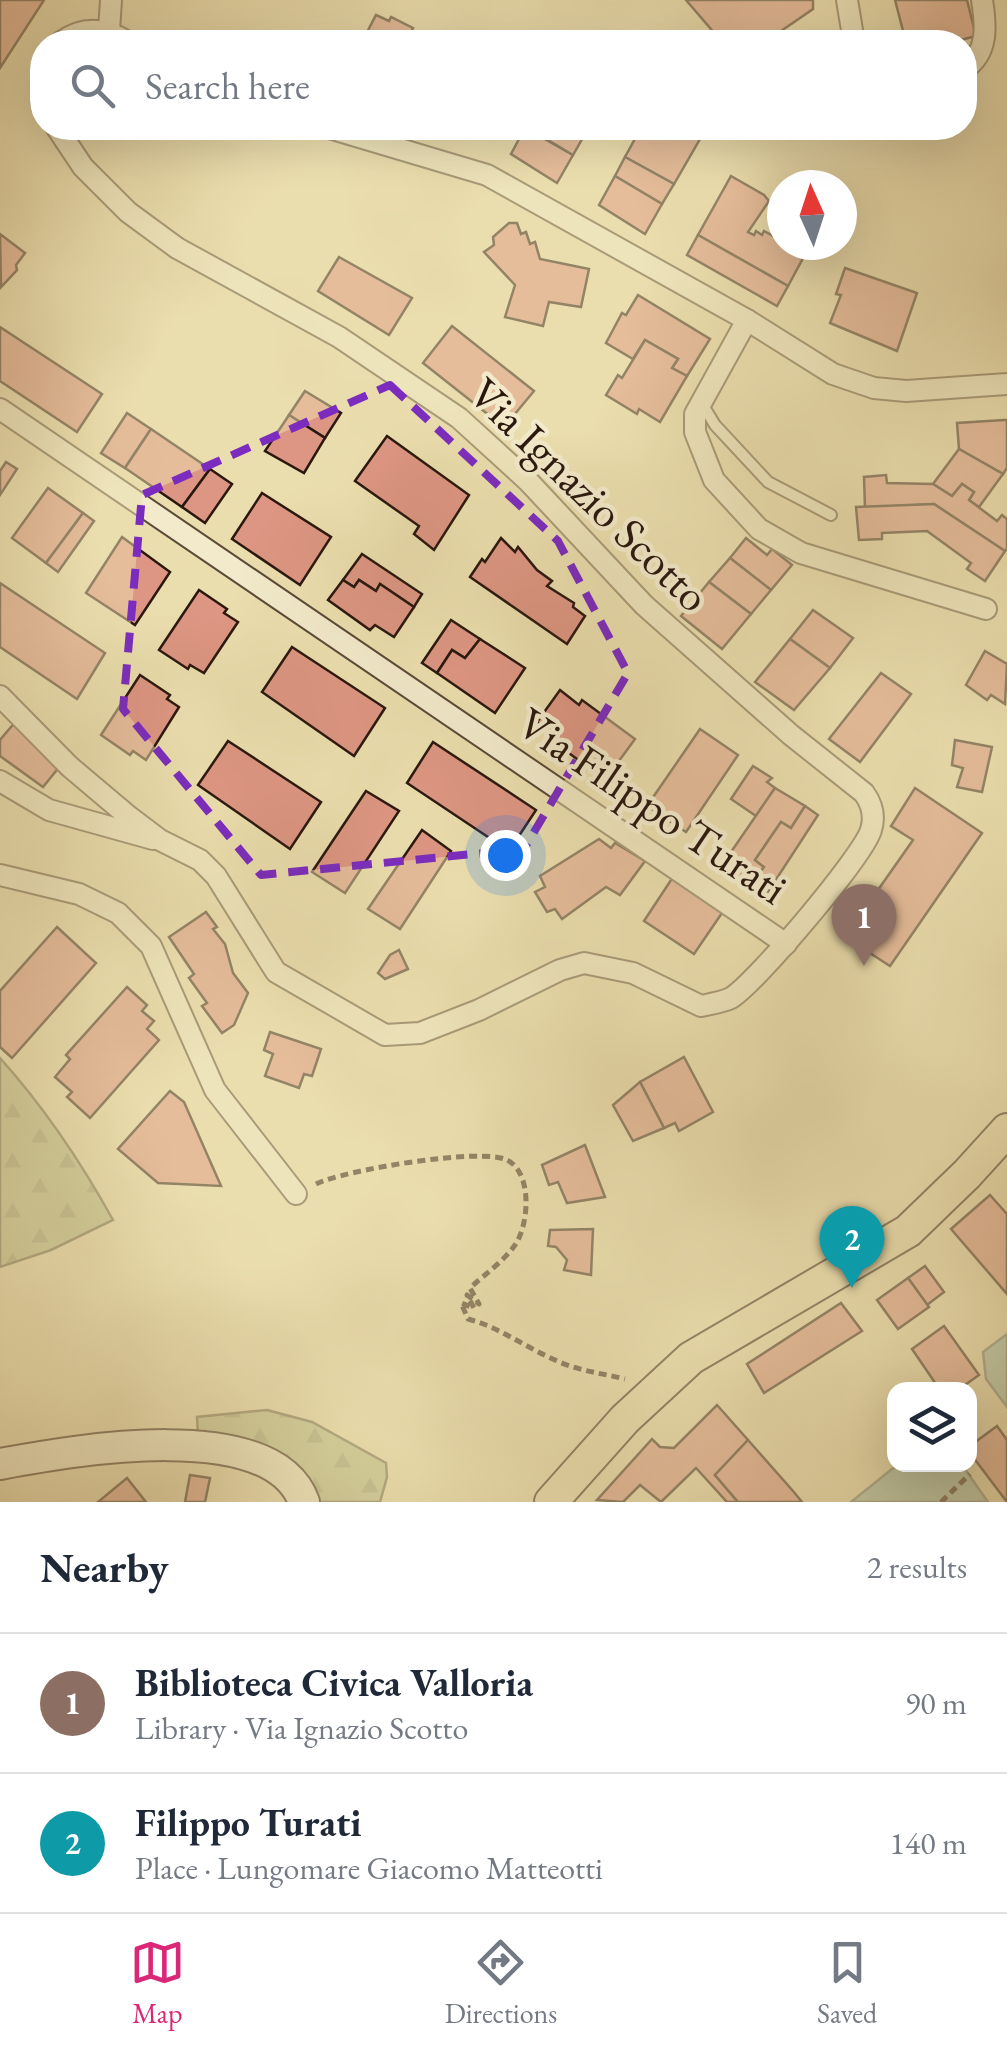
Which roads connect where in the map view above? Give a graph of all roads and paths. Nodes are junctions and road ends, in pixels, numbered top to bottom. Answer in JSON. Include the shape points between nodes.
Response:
{"nodes":[{"id":1,"x":111,"y":0,"type":"edge"},
{"id":2,"x":846,"y":0,"type":"edge"},
{"id":3,"x":982,"y":0,"type":"edge"},
{"id":4,"x":109,"y":30,"type":"edge"},
{"id":5,"x":852,"y":30,"type":"edge"},
{"id":6,"x":977,"y":55,"type":"edge"},
{"id":7,"x":65,"y":140,"type":"edge"},
{"id":8,"x":369,"y":140,"type":"edge"},
{"id":9,"x":747,"y":320,"type":"junction"},
{"id":10,"x":1007,"y":384,"type":"edge"},
{"id":11,"x":701,"y":401,"type":"junction"},
{"id":12,"x":0,"y":409,"type":"edge"},
{"id":13,"x":831,"y":515,"type":"dead end"},
{"id":14,"x":986,"y":609,"type":"dead end"},
{"id":15,"x":0,"y":696,"type":"edge"},
{"id":16,"x":0,"y":781,"type":"edge"},
{"id":17,"x":160,"y":840,"type":"junction"},
{"id":18,"x":0,"y":875,"type":"edge"},
{"id":19,"x":786,"y":944,"type":"junction"},
{"id":20,"x":1007,"y":1130,"type":"edge"},
{"id":21,"x":296,"y":1194,"type":"joint"},
{"id":22,"x":638,"y":1382,"type":"dead end"},
{"id":23,"x":0,"y":1464,"type":"edge"},
{"id":24,"x":970,"y":1474,"type":"dead end"},
{"id":25,"x":304,"y":1502,"type":"edge"},
{"id":26,"x":550,"y":1502,"type":"edge"},
{"id":27,"x":940,"y":1502,"type":"edge"}],
"edges":[{"from":1,"to":4,"type":"street"},
{"from":2,"to":5,"type":"street"},
{"from":3,"to":6,"type":"street","via":[[986,38]]},
{"from":7,"to":19,"type":"street","name":"Via Ignazio Scotto","via":[[128,212],[165,239],[339,336],[459,418],[644,605],[864,793],[874,818],[871,832]]},
{"from":8,"to":9,"type":"street","via":[[487,175]]},
{"from":9,"to":10,"type":"street","via":[[834,374],[874,388]]},
{"from":9,"to":11,"type":"street"},
{"from":11,"to":13,"type":"lane","via":[[715,426],[768,482]]},
{"from":11,"to":14,"type":"street","name":"Via Ignazio Scotto","via":[[695,432],[714,480],[760,529],[802,553]]},
{"from":12,"to":19,"type":"street","name":"Via Filippo Turati"},
{"from":15,"to":17,"type":"street","name":"Via Filippo Turati","via":[[69,766]]},
{"from":16,"to":17,"type":"street","name":"Via Filippo Turati","via":[[49,810]]},
{"from":17,"to":19,"type":"street","name":"Via Filippo Turati","via":[[216,876],[276,972],[384,1035],[420,1033],[584,963],[632,972],[701,1006],[731,998]]},
{"from":18,"to":21,"type":"street","via":[[79,894],[118,912],[151,946],[216,1090]]},
{"from":20,"to":26,"type":"main road","via":[[908,1230],[691,1358]]},
{"from":21,"to":22,"type":"path","via":[[324,1180],[411,1162],[510,1160],[526,1193],[521,1226],[516,1244],[470,1288],[478,1304],[467,1295],[474,1308],[461,1303],[468,1318],[590,1374]]},
{"from":23,"to":25,"type":"street","via":[[130,1448],[222,1448],[280,1471],[298,1486]]},
{"from":24,"to":27,"type":"path"}]}
